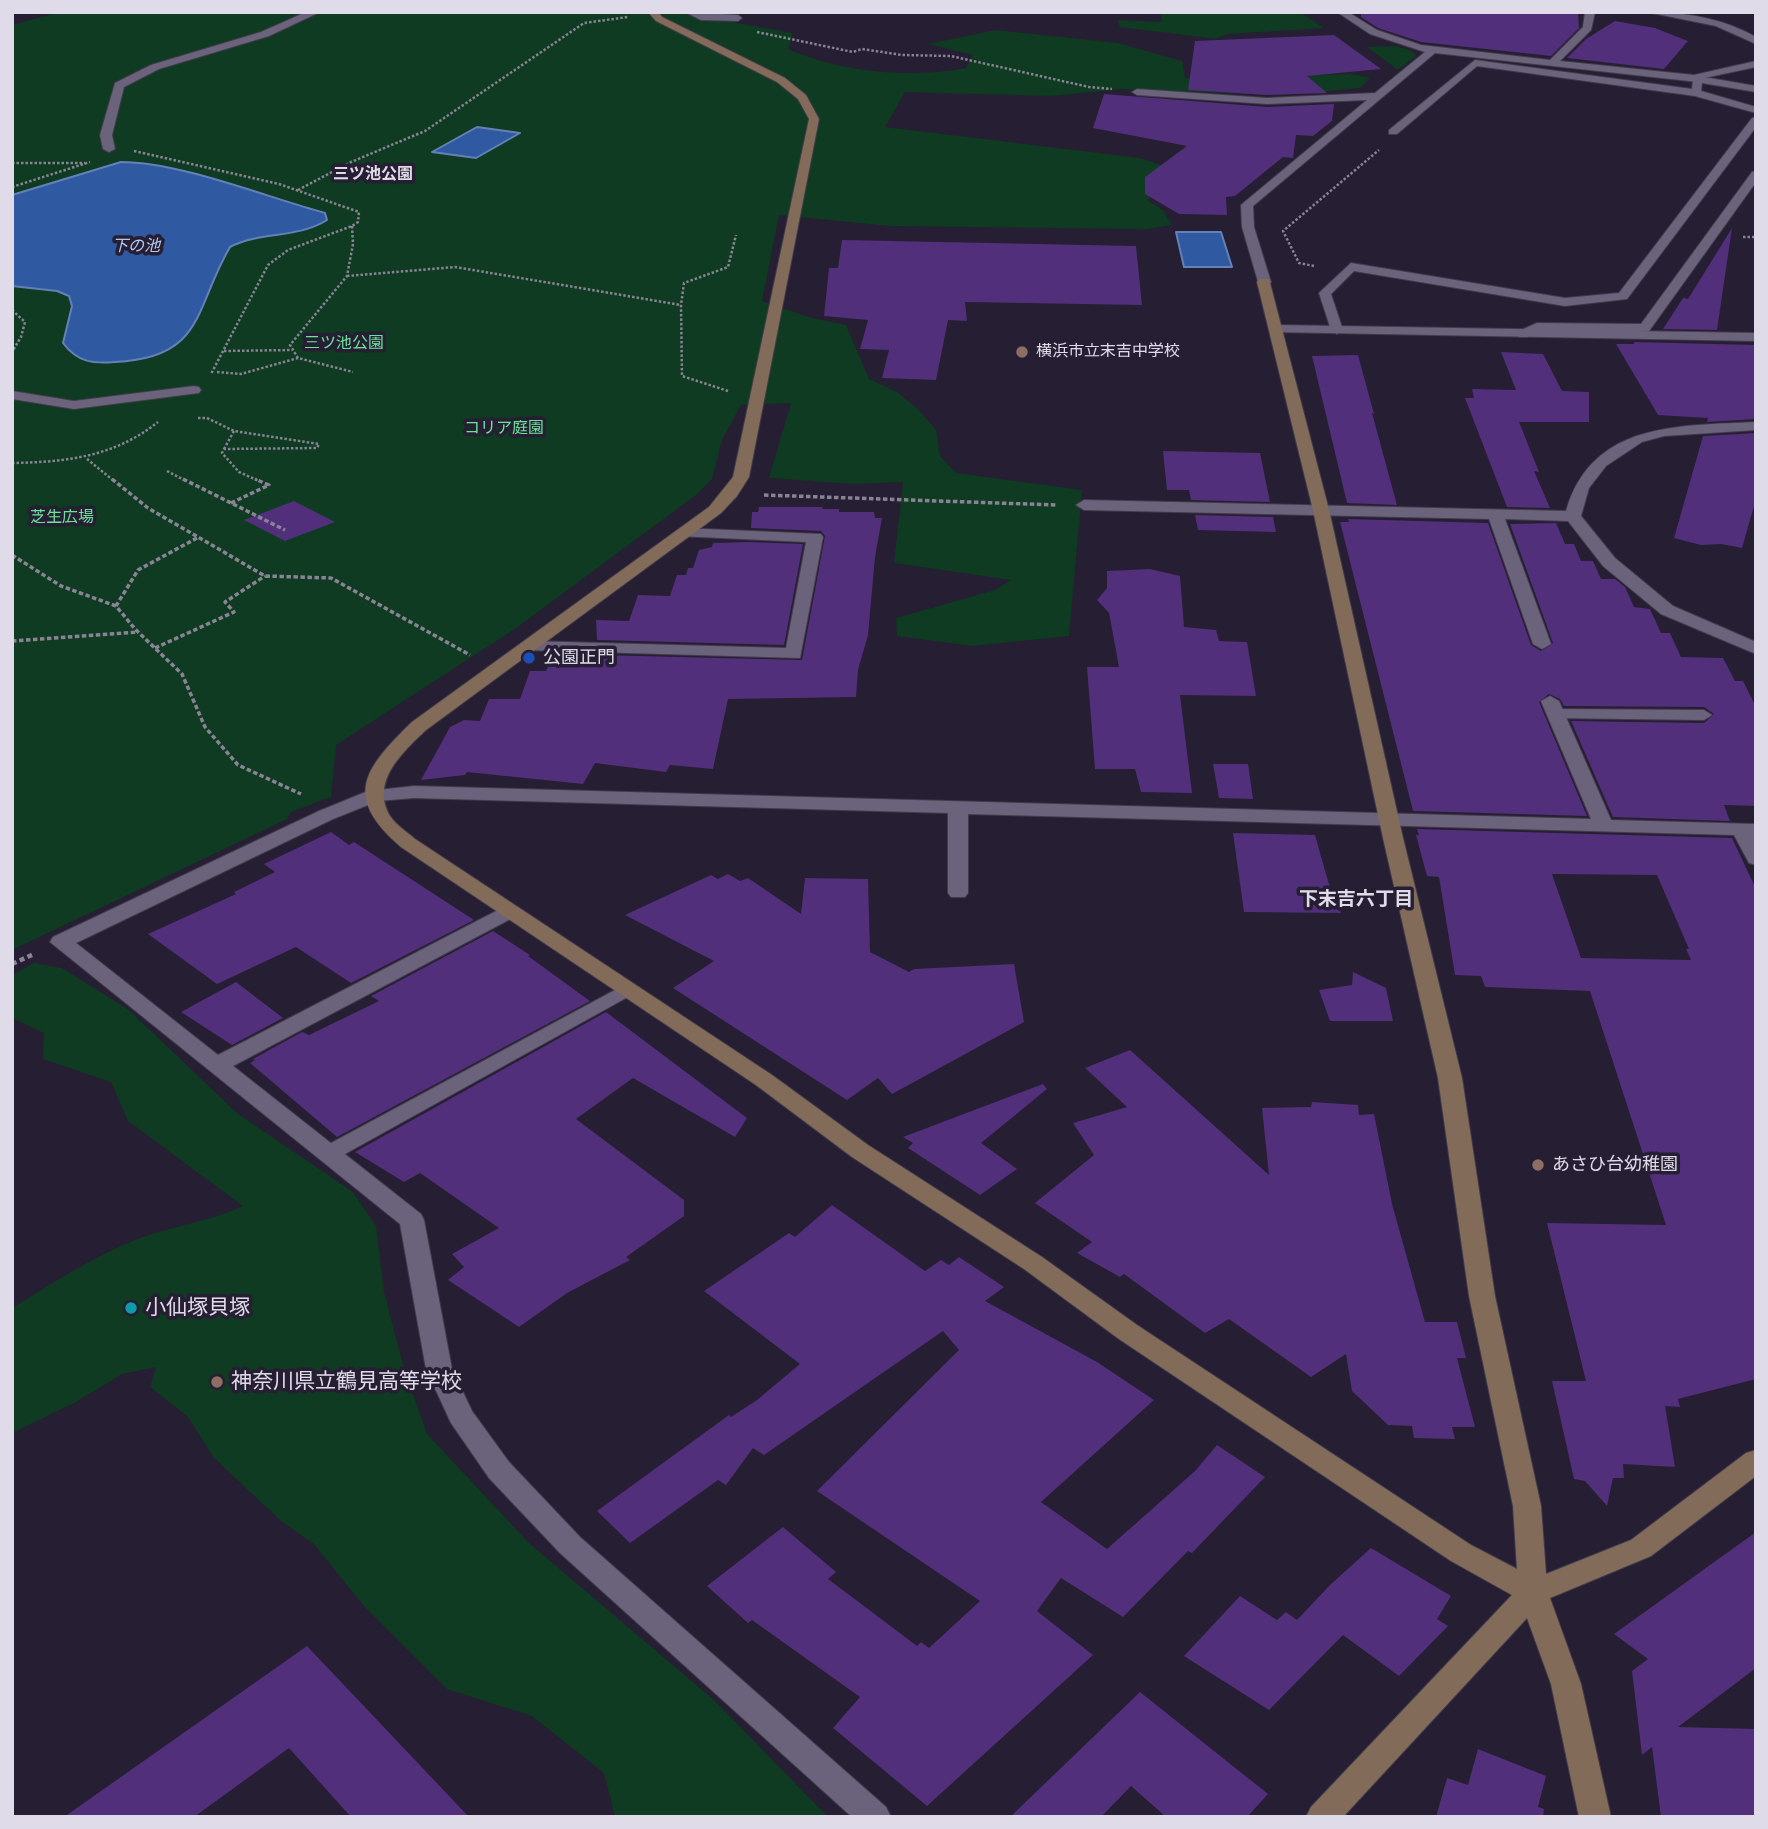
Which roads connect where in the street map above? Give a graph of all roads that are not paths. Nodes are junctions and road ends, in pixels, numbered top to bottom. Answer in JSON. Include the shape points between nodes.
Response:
{"nodes":[{"id":1,"x":315,"y":12,"type":"edge"},
{"id":2,"x":689,"y":12,"type":"edge"},
{"id":3,"x":1342,"y":12,"type":"edge"},
{"id":4,"x":1590,"y":12,"type":"edge"},
{"id":5,"x":1652,"y":12,"type":"edge"},
{"id":6,"x":654,"y":14,"type":"edge"},
{"id":7,"x":738,"y":18,"type":"dead end"},
{"id":8,"x":1756,"y":41,"type":"edge"},
{"id":9,"x":1433,"y":50,"type":"junction"},
{"id":10,"x":1551,"y":64,"type":"junction"},
{"id":11,"x":1756,"y":64,"type":"edge"},
{"id":12,"x":1698,"y":79,"type":"junction"},
{"id":13,"x":1756,"y":89,"type":"edge"},
{"id":14,"x":1137,"y":92,"type":"road end"},
{"id":15,"x":1696,"y":93,"type":"junction"},
{"id":16,"x":1379,"y":96,"type":"junction"},
{"id":17,"x":1756,"y":110,"type":"edge"},
{"id":18,"x":1756,"y":120,"type":"edge"},
{"id":19,"x":1393,"y":132,"type":"road end"},
{"id":20,"x":109,"y":149,"type":"road end"},
{"id":21,"x":1756,"y":174,"type":"edge"},
{"id":22,"x":1277,"y":329,"type":"junction"},
{"id":23,"x":1337,"y":330,"type":"junction"},
{"id":24,"x":1523,"y":334,"type":"junction"},
{"id":25,"x":1756,"y":337,"type":"edge"},
{"id":26,"x":194,"y":390,"type":"road end"},
{"id":27,"x":12,"y":395,"type":"edge"},
{"id":28,"x":1756,"y":426,"type":"edge"},
{"id":29,"x":1084,"y":505,"type":"road end"},
{"id":30,"x":1321,"y":510,"type":"junction"},
{"id":31,"x":1495,"y":514,"type":"junction"},
{"id":32,"x":1573,"y":516,"type":"junction"},
{"id":33,"x":683,"y":534,"type":"junction"},
{"id":34,"x":1542,"y":644,"type":"dead end"},
{"id":35,"x":530,"y":646,"type":"junction"},
{"id":36,"x":1756,"y":649,"type":"edge"},
{"id":37,"x":1553,"y":707,"type":"joint"},
{"id":38,"x":1704,"y":715,"type":"dead end"},
{"id":39,"x":375,"y":795,"type":"junction"},
{"id":40,"x":958,"y":808,"type":"junction"},
{"id":41,"x":1389,"y":820,"type":"junction"},
{"id":42,"x":1604,"y":826,"type":"junction"},
{"id":43,"x":1748,"y":829,"type":"edge"},
{"id":44,"x":1756,"y":859,"type":"edge"},
{"id":45,"x":958,"y":893,"type":"dead end"},
{"id":46,"x":511,"y":911,"type":"junction"},
{"id":47,"x":628,"y":989,"type":"junction"},
{"id":48,"x":217,"y":1065,"type":"junction"},
{"id":49,"x":328,"y":1154,"type":"junction"},
{"id":50,"x":1756,"y":1461,"type":"edge"},
{"id":51,"x":1532,"y":1592,"type":"junction"},
{"id":52,"x":875,"y":1817,"type":"edge"},
{"id":53,"x":1322,"y":1817,"type":"edge"},
{"id":54,"x":1595,"y":1817,"type":"edge"}],
"edges":[{"from":1,"to":20,"type":"street","via":[[265,34],[155,66],[119,85],[106,135]]},
{"from":2,"to":7,"type":"lane","via":[[701,17]]},
{"from":3,"to":9,"type":"street","via":[[1364,27]]},
{"from":4,"to":10,"type":"street","via":[[1588,28]]},
{"from":5,"to":8,"type":"street","via":[[1717,23]]},
{"from":6,"to":33,"type":"street","via":[[781,79],[802,97],[814,119],[741,477],[715,510]]},
{"from":9,"to":10,"type":"street"},
{"from":9,"to":16,"type":"street"},
{"from":10,"to":12,"type":"street"},
{"from":11,"to":12,"type":"street"},
{"from":12,"to":13,"type":"lane"},
{"from":12,"to":15,"type":"lane"},
{"from":14,"to":16,"type":"street","via":[[1267,101]]},
{"from":15,"to":17,"type":"lane"},
{"from":15,"to":19,"type":"lane","via":[[1475,63]]},
{"from":16,"to":22,"type":"street","via":[[1247,205],[1248,227]]},
{"from":18,"to":23,"type":"lane","via":[[1623,296],[1566,302],[1351,267],[1325,293]]},
{"from":21,"to":24,"type":"lane","via":[[1645,328],[1537,327]]},
{"from":22,"to":23,"type":"street"},
{"from":22,"to":30,"type":"street"},
{"from":23,"to":24,"type":"street"},
{"from":24,"to":25,"type":"street"},
{"from":26,"to":27,"type":"street","via":[[74,405]]},
{"from":28,"to":32,"type":"street","via":[[1662,432],[1637,439],[1594,471],[1581,487]]},
{"from":29,"to":30,"type":"street"},
{"from":30,"to":31,"type":"street"},
{"from":30,"to":41,"type":"street"},
{"from":31,"to":32,"type":"street"},
{"from":31,"to":34,"type":"street"},
{"from":32,"to":36,"type":"street","via":[[1609,562],[1667,610]]},
{"from":33,"to":35,"type":"street"},
{"from":33,"to":35,"type":"street","via":[[815,537],[794,654]]},
{"from":35,"to":39,"type":"street","via":[[419,726],[379,767]]},
{"from":37,"to":38,"type":"lane"},
{"from":37,"to":42,"type":"street"},
{"from":39,"to":40,"type":"street","via":[[414,792]]},
{"from":39,"to":46,"type":"street","via":[[381,816],[408,843]]},
{"from":39,"to":48,"type":"street","via":[[61,942]]},
{"from":40,"to":41,"type":"street"},
{"from":40,"to":45,"type":"street"},
{"from":41,"to":42,"type":"street"},
{"from":41,"to":51,"type":"street","via":[[1450,1078],[1482,1296],[1527,1506]]},
{"from":42,"to":43,"type":"street"},
{"from":43,"to":44,"type":"street"},
{"from":46,"to":47,"type":"street"},
{"from":46,"to":48,"type":"street"},
{"from":47,"to":49,"type":"lane"},
{"from":47,"to":51,"type":"street","via":[[1162,1355],[1461,1553]]},
{"from":48,"to":49,"type":"street"},
{"from":49,"to":52,"type":"street","via":[[412,1220],[439,1369],[461,1416],[499,1470],[570,1545]]},
{"from":50,"to":51,"type":"street","via":[[1641,1548]]},
{"from":51,"to":53,"type":"street"},
{"from":51,"to":54,"type":"street","via":[[1566,1684]]}]}
